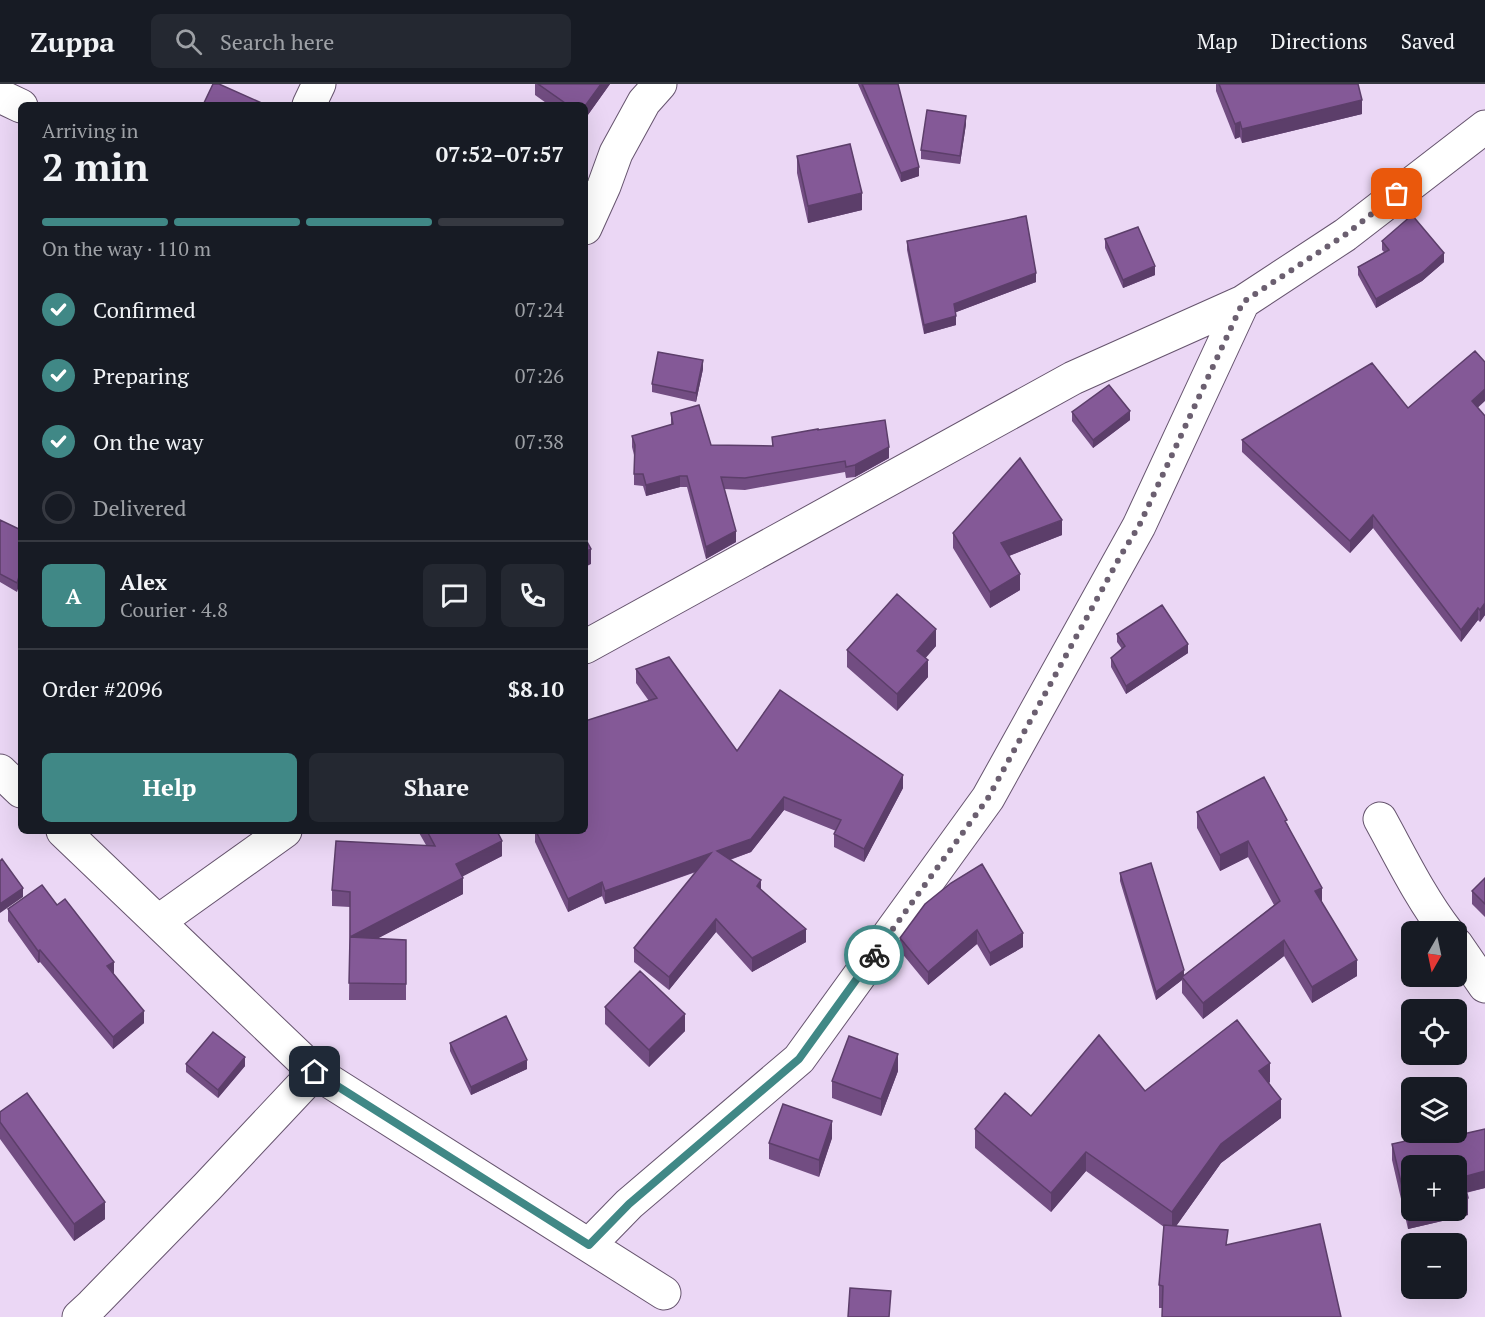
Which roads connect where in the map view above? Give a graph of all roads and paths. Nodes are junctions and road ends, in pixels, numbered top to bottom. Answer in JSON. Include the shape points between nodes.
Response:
{"nodes":[{"id":1,"x":319,"y":84,"type":"edge"},
{"id":2,"x":660,"y":84,"type":"edge"},
{"id":3,"x":0,"y":96,"type":"edge"},
{"id":4,"x":310,"y":102,"type":"edge"},
{"id":5,"x":18,"y":105,"type":"edge"},
{"id":6,"x":1485,"y":127,"type":"edge"},
{"id":7,"x":588,"y":221,"type":"edge"},
{"id":8,"x":1243,"y":302,"type":"junction"},
{"id":9,"x":588,"y":645,"type":"edge"},
{"id":10,"x":0,"y":771,"type":"edge"},
{"id":11,"x":18,"y":788,"type":"edge"},
{"id":12,"x":1380,"y":819,"type":"dead end"},
{"id":13,"x":66,"y":834,"type":"edge"},
{"id":14,"x":281,"y":834,"type":"edge"},
{"id":15,"x":159,"y":921,"type":"junction"},
{"id":16,"x":1439,"y":921,"type":"edge"},
{"id":17,"x":1467,"y":960,"type":"edge"},
{"id":18,"x":1485,"y":986,"type":"edge"},
{"id":19,"x":315,"y":1072,"type":"junction"},
{"id":20,"x":589,"y":1245,"type":"junction"},
{"id":21,"x":664,"y":1293,"type":"dead end"},
{"id":22,"x":79,"y":1317,"type":"edge"}],
"edges":[{"from":1,"to":4,"type":"street"},
{"from":2,"to":7,"type":"street","via":[[644,102],[616,153]]},
{"from":3,"to":5,"type":"street"},
{"from":6,"to":8,"type":"street","via":[[1345,235]]},
{"from":8,"to":9,"type":"street","via":[[1073,378]]},
{"from":8,"to":20,"type":"street","via":[[1139,526],[988,798],[799,1059],[629,1204]]},
{"from":10,"to":11,"type":"street"},
{"from":12,"to":16,"type":"street"},
{"from":13,"to":15,"type":"street"},
{"from":14,"to":15,"type":"street"},
{"from":15,"to":19,"type":"street"},
{"from":17,"to":18,"type":"street"},
{"from":19,"to":20,"type":"street"},
{"from":19,"to":22,"type":"street"},
{"from":20,"to":21,"type":"street"}]}
